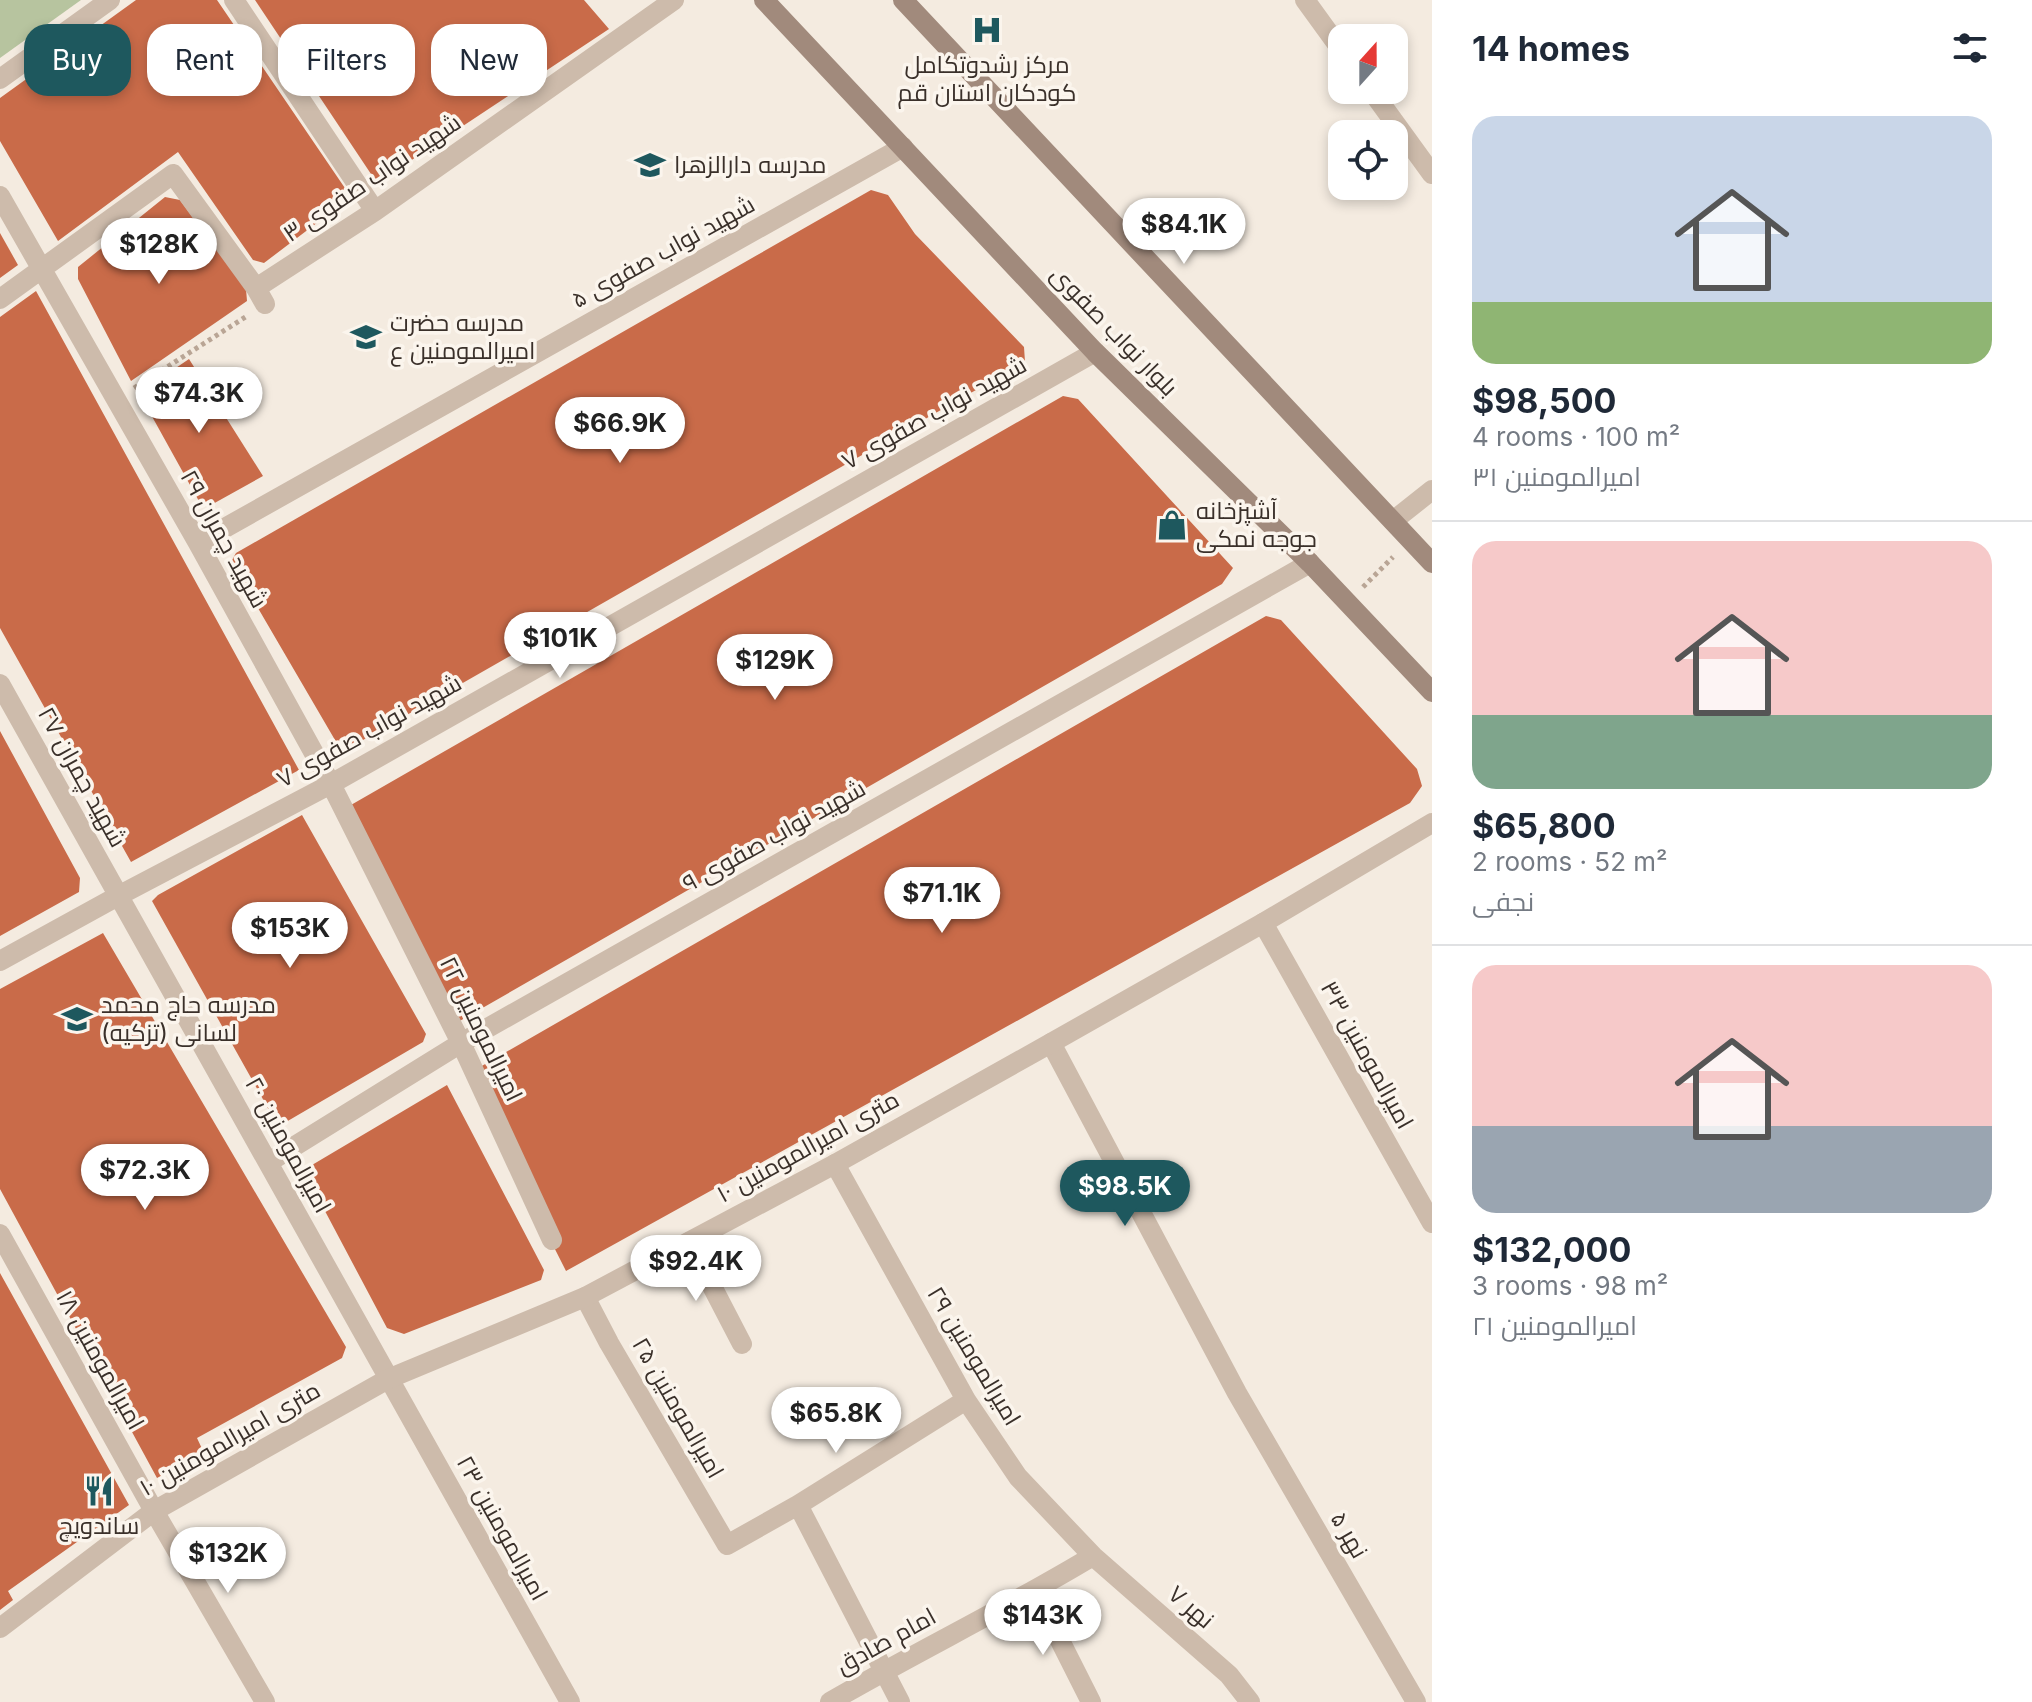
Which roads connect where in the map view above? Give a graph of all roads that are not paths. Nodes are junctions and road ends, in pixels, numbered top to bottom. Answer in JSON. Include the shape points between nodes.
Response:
{"nodes":[{"id":1,"x":110,"y":0,"type":"edge"},
{"id":2,"x":234,"y":0,"type":"edge"},
{"id":3,"x":674,"y":0,"type":"edge"},
{"id":4,"x":764,"y":0,"type":"edge"},
{"id":5,"x":903,"y":0,"type":"edge"},
{"id":6,"x":1305,"y":0,"type":"edge"},
{"id":7,"x":1328,"y":32,"type":"edge"},
{"id":8,"x":0,"y":79,"type":"edge"},
{"id":9,"x":1381,"y":104,"type":"edge"},
{"id":10,"x":903,"y":147,"type":"junction"},
{"id":11,"x":1432,"y":174,"type":"edge"},
{"id":12,"x":0,"y":196,"type":"edge"},
{"id":13,"x":375,"y":211,"type":"junction"},
{"id":14,"x":41,"y":270,"type":"junction"},
{"id":15,"x":0,"y":299,"type":"edge"},
{"id":16,"x":1095,"y":352,"type":"junction"},
{"id":17,"x":1432,"y":490,"type":"edge"},
{"id":18,"x":1393,"y":521,"type":"junction"},
{"id":19,"x":198,"y":543,"type":"junction"},
{"id":20,"x":1310,"y":563,"type":"junction"},
{"id":21,"x":1432,"y":563,"type":"edge"},
{"id":22,"x":0,"y":684,"type":"edge"},
{"id":23,"x":1432,"y":692,"type":"edge"},
{"id":24,"x":331,"y":784,"type":"junction"},
{"id":25,"x":1432,"y":823,"type":"edge"},
{"id":26,"x":118,"y":896,"type":"junction"},
{"id":27,"x":1263,"y":923,"type":"junction"},
{"id":28,"x":0,"y":961,"type":"edge"},
{"id":29,"x":461,"y":1043,"type":"junction"},
{"id":30,"x":1051,"y":1043,"type":"junction"},
{"id":31,"x":269,"y":1162,"type":"junction"},
{"id":32,"x":835,"y":1164,"type":"junction"},
{"id":33,"x":1428,"y":1218,"type":"edge"},
{"id":34,"x":0,"y":1234,"type":"edge"},
{"id":35,"x":552,"y":1240,"type":"dead end"},
{"id":36,"x":689,"y":1242,"type":"junction"},
{"id":37,"x":585,"y":1297,"type":"junction"},
{"id":38,"x":742,"y":1344,"type":"dead end"},
{"id":39,"x":388,"y":1379,"type":"junction"},
{"id":40,"x":966,"y":1400,"type":"junction"},
{"id":41,"x":798,"y":1505,"type":"junction"},
{"id":42,"x":154,"y":1511,"type":"junction"},
{"id":43,"x":1093,"y":1556,"type":"junction"},
{"id":44,"x":1035,"y":1591,"type":"junction"},
{"id":45,"x":0,"y":1628,"type":"edge"},
{"id":46,"x":883,"y":1671,"type":"junction"},
{"id":47,"x":265,"y":1702,"type":"edge"},
{"id":48,"x":570,"y":1702,"type":"edge"},
{"id":49,"x":830,"y":1702,"type":"edge"},
{"id":50,"x":900,"y":1702,"type":"edge"},
{"id":51,"x":1091,"y":1702,"type":"edge"},
{"id":52,"x":1250,"y":1702,"type":"edge"},
{"id":53,"x":1416,"y":1702,"type":"edge"}],
"edges":[{"from":1,"to":8,"type":"street"},
{"from":2,"to":13,"type":"street"},
{"from":3,"to":13,"type":"street","name":"شهید نواب صفوی ۳"},
{"from":4,"to":10,"type":"main road","name":"بلوار نواب صفوی"},
{"from":5,"to":18,"type":"main road"},
{"from":6,"to":7,"type":"street"},
{"from":9,"to":11,"type":"street"},
{"from":10,"to":16,"type":"main road","name":"بلوار نواب صفوی"},
{"from":10,"to":19,"type":"street","name":"شهید نواب صفوی ۵"},
{"from":12,"to":14,"type":"street","name":"شهید چمران ۲۹"},
{"from":13,"to":14,"type":"street","name":"شهید نواب صفوی ۳","via":[[260,296],[173,174]]},
{"from":14,"to":15,"type":"street"},
{"from":14,"to":19,"type":"street","name":"شهید چمران ۲۹"},
{"from":16,"to":20,"type":"main road","name":"بلوار نواب صفوی"},
{"from":16,"to":24,"type":"street","name":"شهید نواب صفوی ۷"},
{"from":17,"to":18,"type":"street"},
{"from":18,"to":21,"type":"main road"},
{"from":19,"to":24,"type":"street","name":"شهید چمران ۲۹"},
{"from":20,"to":23,"type":"main road","name":"بلوار نواب صفوی"},
{"from":20,"to":29,"type":"street","name":"شهید نواب صفوی ۹"},
{"from":22,"to":26,"type":"street","name":"شهید چمران ۲۷"},
{"from":24,"to":26,"type":"street","name":"شهید نواب صفوی ۷"},
{"from":24,"to":29,"type":"street","name":"امیرالمومنین ۲۲"},
{"from":25,"to":27,"type":"street","name":"۱۰ متری امیرالمومنین"},
{"from":26,"to":28,"type":"street","name":"شهید نواب صفوی ۷"},
{"from":26,"to":31,"type":"street","name":"امیرالمومنین ۲۰"},
{"from":27,"to":30,"type":"street","name":"۱۰ متری امیرالمومنین"},
{"from":27,"to":33,"type":"street","name":"امیرالمومنین ۳۳"},
{"from":29,"to":31,"type":"street","name":"شهید نواب صفوی ۹"},
{"from":29,"to":35,"type":"street","name":"امیرالمومنین ۲۲"},
{"from":30,"to":32,"type":"street","name":"۱۰ متری امیرالمومنین"},
{"from":30,"to":53,"type":"street","name":"نهر ۵","via":[[1237,1393]]},
{"from":31,"to":39,"type":"street","name":"امیرالمومنین ۲۰"},
{"from":32,"to":36,"type":"street","name":"۱۰ متری امیرالمومنین"},
{"from":32,"to":40,"type":"street","name":"امیرالمومنین ۲۹"},
{"from":34,"to":42,"type":"street","name":"امیرالمومنین ۱۸"},
{"from":36,"to":37,"type":"street","name":"۱۰ متری امیرالمومنین"},
{"from":36,"to":38,"type":"street"},
{"from":37,"to":39,"type":"street","name":"۱۰ متری امیرالمومنین"},
{"from":37,"to":41,"type":"street","name":"امیرالمومنین ۲۵","via":[[727,1545]]},
{"from":39,"to":42,"type":"street","name":"۱۰ متری امیرالمومنین"},
{"from":39,"to":48,"type":"street","name":"امیرالمومنین ۲۳"},
{"from":40,"to":41,"type":"street"},
{"from":40,"to":43,"type":"street","name":"امیرالمومنین ۲۹","via":[[1018,1477]]},
{"from":41,"to":46,"type":"street"},
{"from":42,"to":45,"type":"street","name":"۱۰ متری امیرالمومنین"},
{"from":42,"to":47,"type":"street","name":"امیرالمومنین ۱۸"},
{"from":43,"to":44,"type":"street","name":"امام صادق"},
{"from":43,"to":52,"type":"street","name":"نهر ۷","via":[[1229,1675]]},
{"from":44,"to":46,"type":"street","name":"امام صادق"},
{"from":44,"to":51,"type":"street"},
{"from":46,"to":49,"type":"street","name":"امام صادق"},
{"from":46,"to":50,"type":"street"}]}
